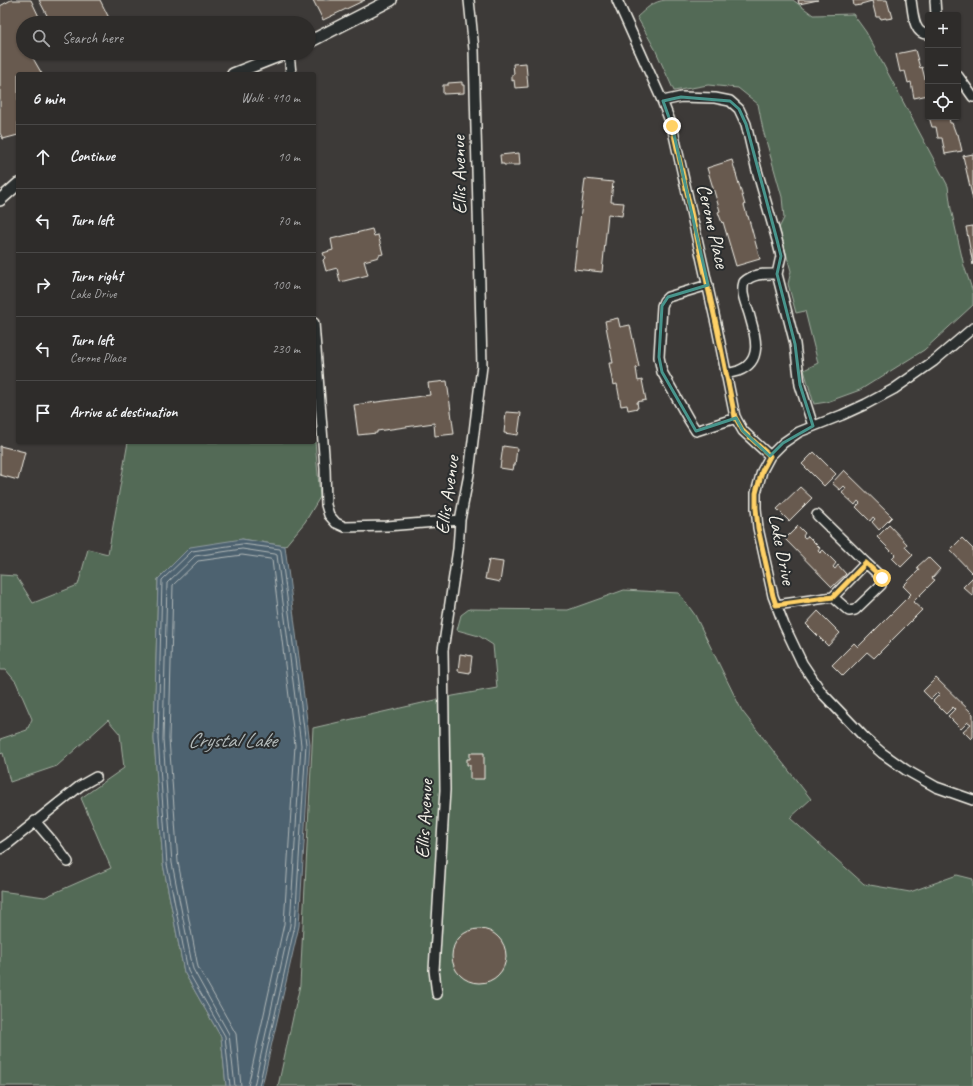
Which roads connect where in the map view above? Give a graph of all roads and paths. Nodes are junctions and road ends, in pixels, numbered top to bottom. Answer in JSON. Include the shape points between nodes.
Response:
{"nodes":[{"id":1,"x":391,"y":0,"type":"edge"},
{"id":2,"x":469,"y":0,"type":"edge"},
{"id":3,"x":617,"y":0,"type":"edge"},
{"id":4,"x":911,"y":0,"type":"edge"},
{"id":5,"x":935,"y":0,"type":"edge"},
{"id":6,"x":936,"y":12,"type":"edge"},
{"id":7,"x":925,"y":35,"type":"edge"},
{"id":8,"x":316,"y":38,"type":"edge"},
{"id":9,"x":270,"y":60,"type":"edge"},
{"id":10,"x":289,"y":60,"type":"edge"},
{"id":11,"x":239,"y":72,"type":"edge"},
{"id":12,"x":291,"y":72,"type":"edge"},
{"id":13,"x":961,"y":80,"type":"edge"},
{"id":14,"x":973,"y":97,"type":"edge"},
{"id":15,"x":662,"y":101,"type":"junction"},
{"id":16,"x":16,"y":186,"type":"edge"},
{"id":17,"x":0,"y":200,"type":"edge"},
{"id":18,"x":777,"y":274,"type":"junction"},
{"id":19,"x":708,"y":285,"type":"junction"},
{"id":20,"x":973,"y":328,"type":"edge"},
{"id":21,"x":316,"y":350,"type":"edge"},
{"id":22,"x":726,"y":374,"type":"junction"},
{"id":23,"x":736,"y":418,"type":"junction"},
{"id":24,"x":813,"y":426,"type":"junction"},
{"id":25,"x":770,"y":456,"type":"junction"},
{"id":26,"x":817,"y":515,"type":"dead end"},
{"id":27,"x":460,"y":520,"type":"junction"},
{"id":28,"x":866,"y":563,"type":"junction"},
{"id":29,"x":833,"y":597,"type":"junction"},
{"id":30,"x":776,"y":605,"type":"junction"},
{"id":31,"x":96,"y":777,"type":"dead end"},
{"id":32,"x":973,"y":800,"type":"edge"},
{"id":33,"x":35,"y":821,"type":"junction"},
{"id":34,"x":0,"y":848,"type":"edge"},
{"id":35,"x":68,"y":862,"type":"dead end"},
{"id":36,"x":438,"y":994,"type":"dead end"}],
"edges":[{"from":1,"to":8,"type":"street"},
{"from":2,"to":27,"type":"street","name":"Ellis Avenue","via":[[474,50],[482,366],[469,474]]},
{"from":3,"to":15,"type":"street","name":"Cerone Place"},
{"from":4,"to":7,"type":"street","via":[[915,23],[919,31]]},
{"from":5,"to":6,"type":"street"},
{"from":9,"to":11,"type":"street"},
{"from":10,"to":12,"type":"street"},
{"from":13,"to":14,"type":"street"},
{"from":15,"to":18,"type":"street","via":[[681,97],[715,98],[730,101],[739,109],[746,124],[781,256]]},
{"from":15,"to":19,"type":"street","name":"Cerone Place","via":[[672,126]]},
{"from":16,"to":17,"type":"street"},
{"from":18,"to":22,"type":"street","via":[[759,274],[744,282],[743,296],[756,352],[749,364],[739,371]]},
{"from":18,"to":24,"type":"street","via":[[794,344],[800,385]]},
{"from":19,"to":22,"type":"street","name":"Cerone Place"},
{"from":19,"to":23,"type":"street","via":[[668,297],[664,301],[659,357],[662,372],[696,431]]},
{"from":20,"to":24,"type":"street","name":"Lake Drive","via":[[934,361],[894,388],[860,407]]},
{"from":21,"to":27,"type":"street","via":[[326,504],[329,515],[336,523],[345,526],[387,526]]},
{"from":22,"to":23,"type":"street","name":"Cerone Place"},
{"from":23,"to":25,"type":"street","name":"Cerone Place","via":[[743,431]]},
{"from":24,"to":25,"type":"street","name":"Lake Drive","via":[[783,443]]},
{"from":25,"to":30,"type":"street","name":"Lake Drive","via":[[762,471],[756,493],[756,508],[758,528]]},
{"from":26,"to":28,"type":"street"},
{"from":27,"to":36,"type":"street","name":"Ellis Avenue","via":[[444,650],[445,790],[434,970]]},
{"from":28,"to":29,"type":"street"},
{"from":28,"to":29,"type":"street","via":[[882,578],[881,585],[856,610],[849,611]]},
{"from":29,"to":30,"type":"street"},
{"from":30,"to":32,"type":"street","name":"Lake Drive","via":[[802,663],[822,693],[866,739],[906,770],[936,787]]},
{"from":31,"to":33,"type":"street","via":[[80,786]]},
{"from":33,"to":34,"type":"street"},
{"from":33,"to":35,"type":"street"}]}
